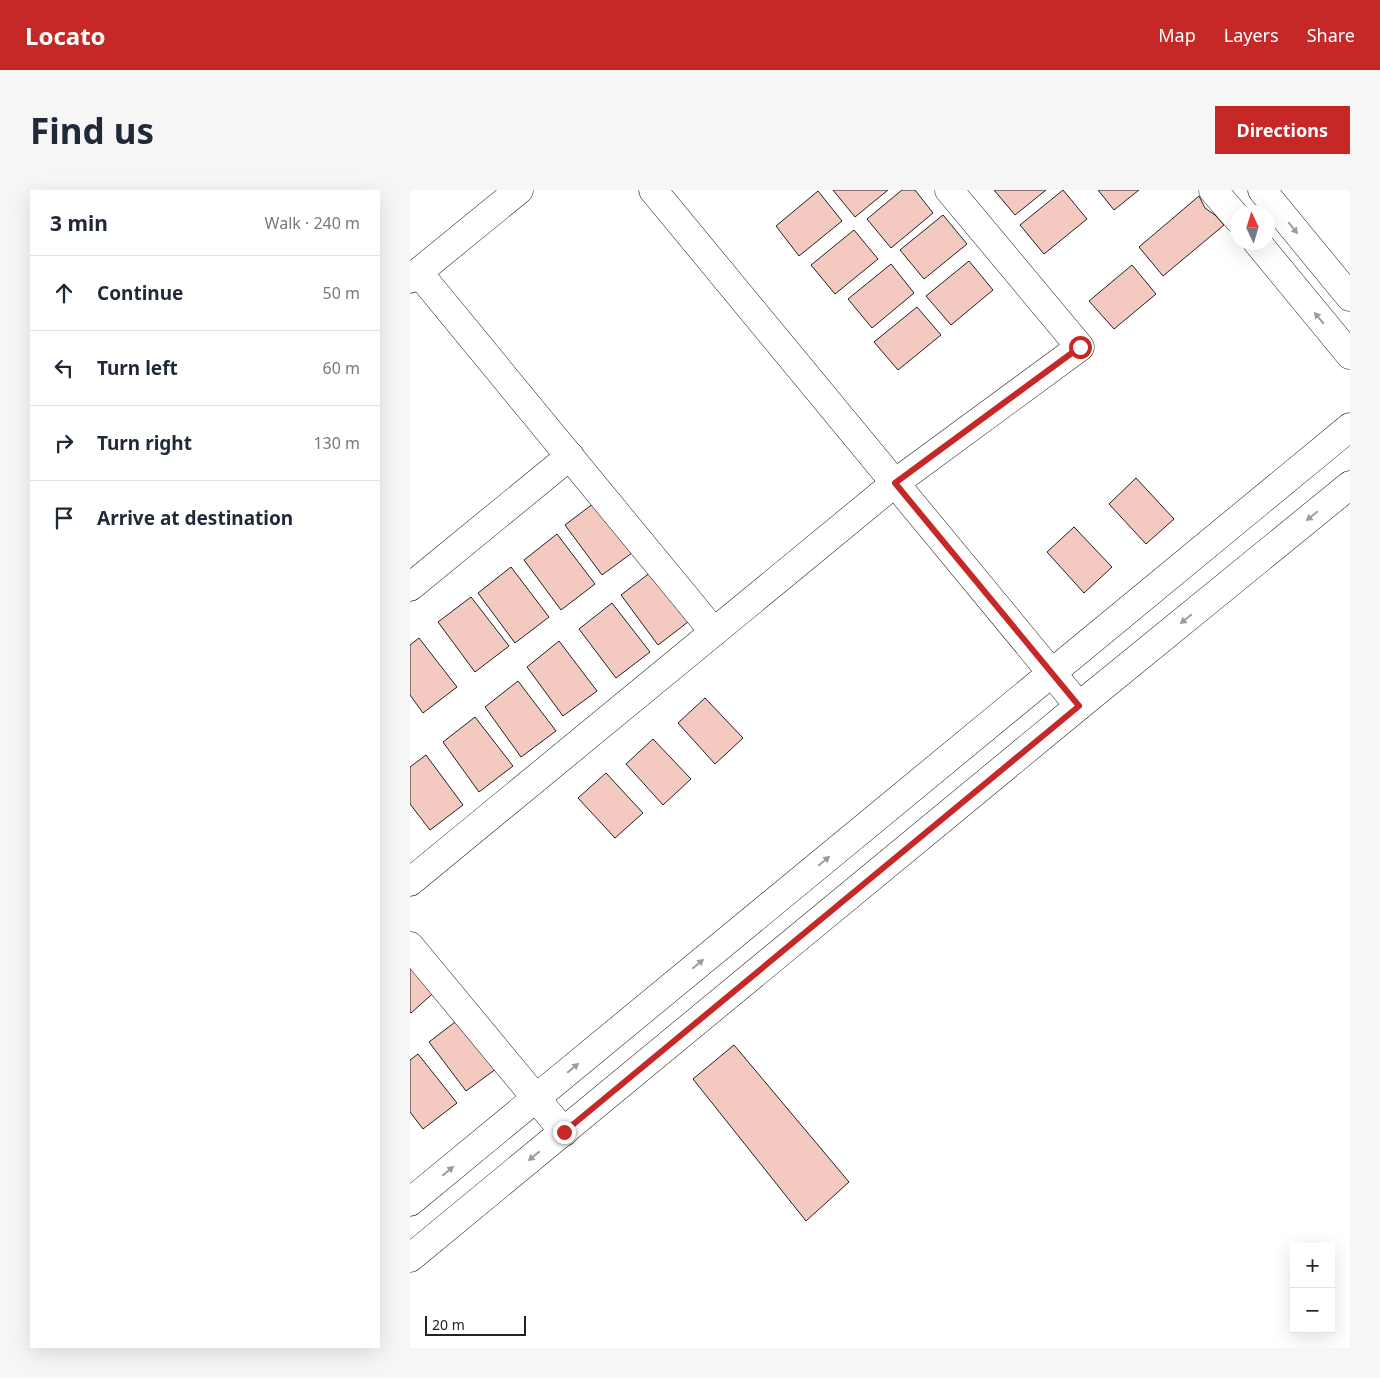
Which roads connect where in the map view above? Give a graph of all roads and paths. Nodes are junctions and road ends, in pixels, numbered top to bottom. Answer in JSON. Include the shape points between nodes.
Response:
{"nodes":[{"id":1,"x":519,"y":190,"type":"edge"},
{"id":2,"x":653,"y":190,"type":"edge"},
{"id":3,"x":949,"y":190,"type":"edge"},
{"id":4,"x":1213,"y":190,"type":"edge"},
{"id":5,"x":1262,"y":190,"type":"edge"},
{"id":6,"x":1230,"y":210,"type":"edge"},
{"id":7,"x":1264,"y":250,"type":"edge"},
{"id":8,"x":414,"y":276,"type":"edge"},
{"id":9,"x":1350,"y":297,"type":"edge"},
{"id":10,"x":1350,"y":355,"type":"edge"},
{"id":11,"x":1350,"y":427,"type":"edge"},
{"id":12,"x":570,"y":456,"type":"junction"},
{"id":13,"x":895,"y":483,"type":"junction"},
{"id":14,"x":1350,"y":485,"type":"edge"},
{"id":15,"x":410,"y":586,"type":"edge"},
{"id":16,"x":714,"y":632,"type":"junction"},
{"id":17,"x":1051,"y":673,"type":"junction"},
{"id":18,"x":1079,"y":706,"type":"junction"},
{"id":19,"x":410,"y":882,"type":"edge"},
{"id":20,"x":410,"y":946,"type":"edge"},
{"id":21,"x":536,"y":1098,"type":"junction"},
{"id":22,"x":564,"y":1132,"type":"junction"},
{"id":23,"x":410,"y":1202,"type":"edge"},
{"id":24,"x":410,"y":1258,"type":"edge"}],
"edges":[{"from":1,"to":8,"type":"street"},
{"from":2,"to":13,"type":"street"},
{"from":3,"to":13,"type":"street","via":[[1080,347]]},
{"from":4,"to":6,"type":"street"},
{"from":5,"to":9,"type":"street","one_way":true},
{"from":10,"to":7,"type":"street","one_way":true},
{"from":8,"to":12,"type":"street"},
{"from":11,"to":17,"type":"street"},
{"from":12,"to":15,"type":"street"},
{"from":12,"to":16,"type":"street"},
{"from":13,"to":16,"type":"street"},
{"from":13,"to":17,"type":"street"},
{"from":14,"to":18,"type":"street","one_way":true},
{"from":16,"to":19,"type":"street"},
{"from":17,"to":18,"type":"street"},
{"from":21,"to":17,"type":"street","one_way":true},
{"from":18,"to":22,"type":"street"},
{"from":20,"to":21,"type":"street"},
{"from":21,"to":22,"type":"street"},
{"from":23,"to":21,"type":"street","one_way":true},
{"from":22,"to":24,"type":"street","one_way":true}]}
